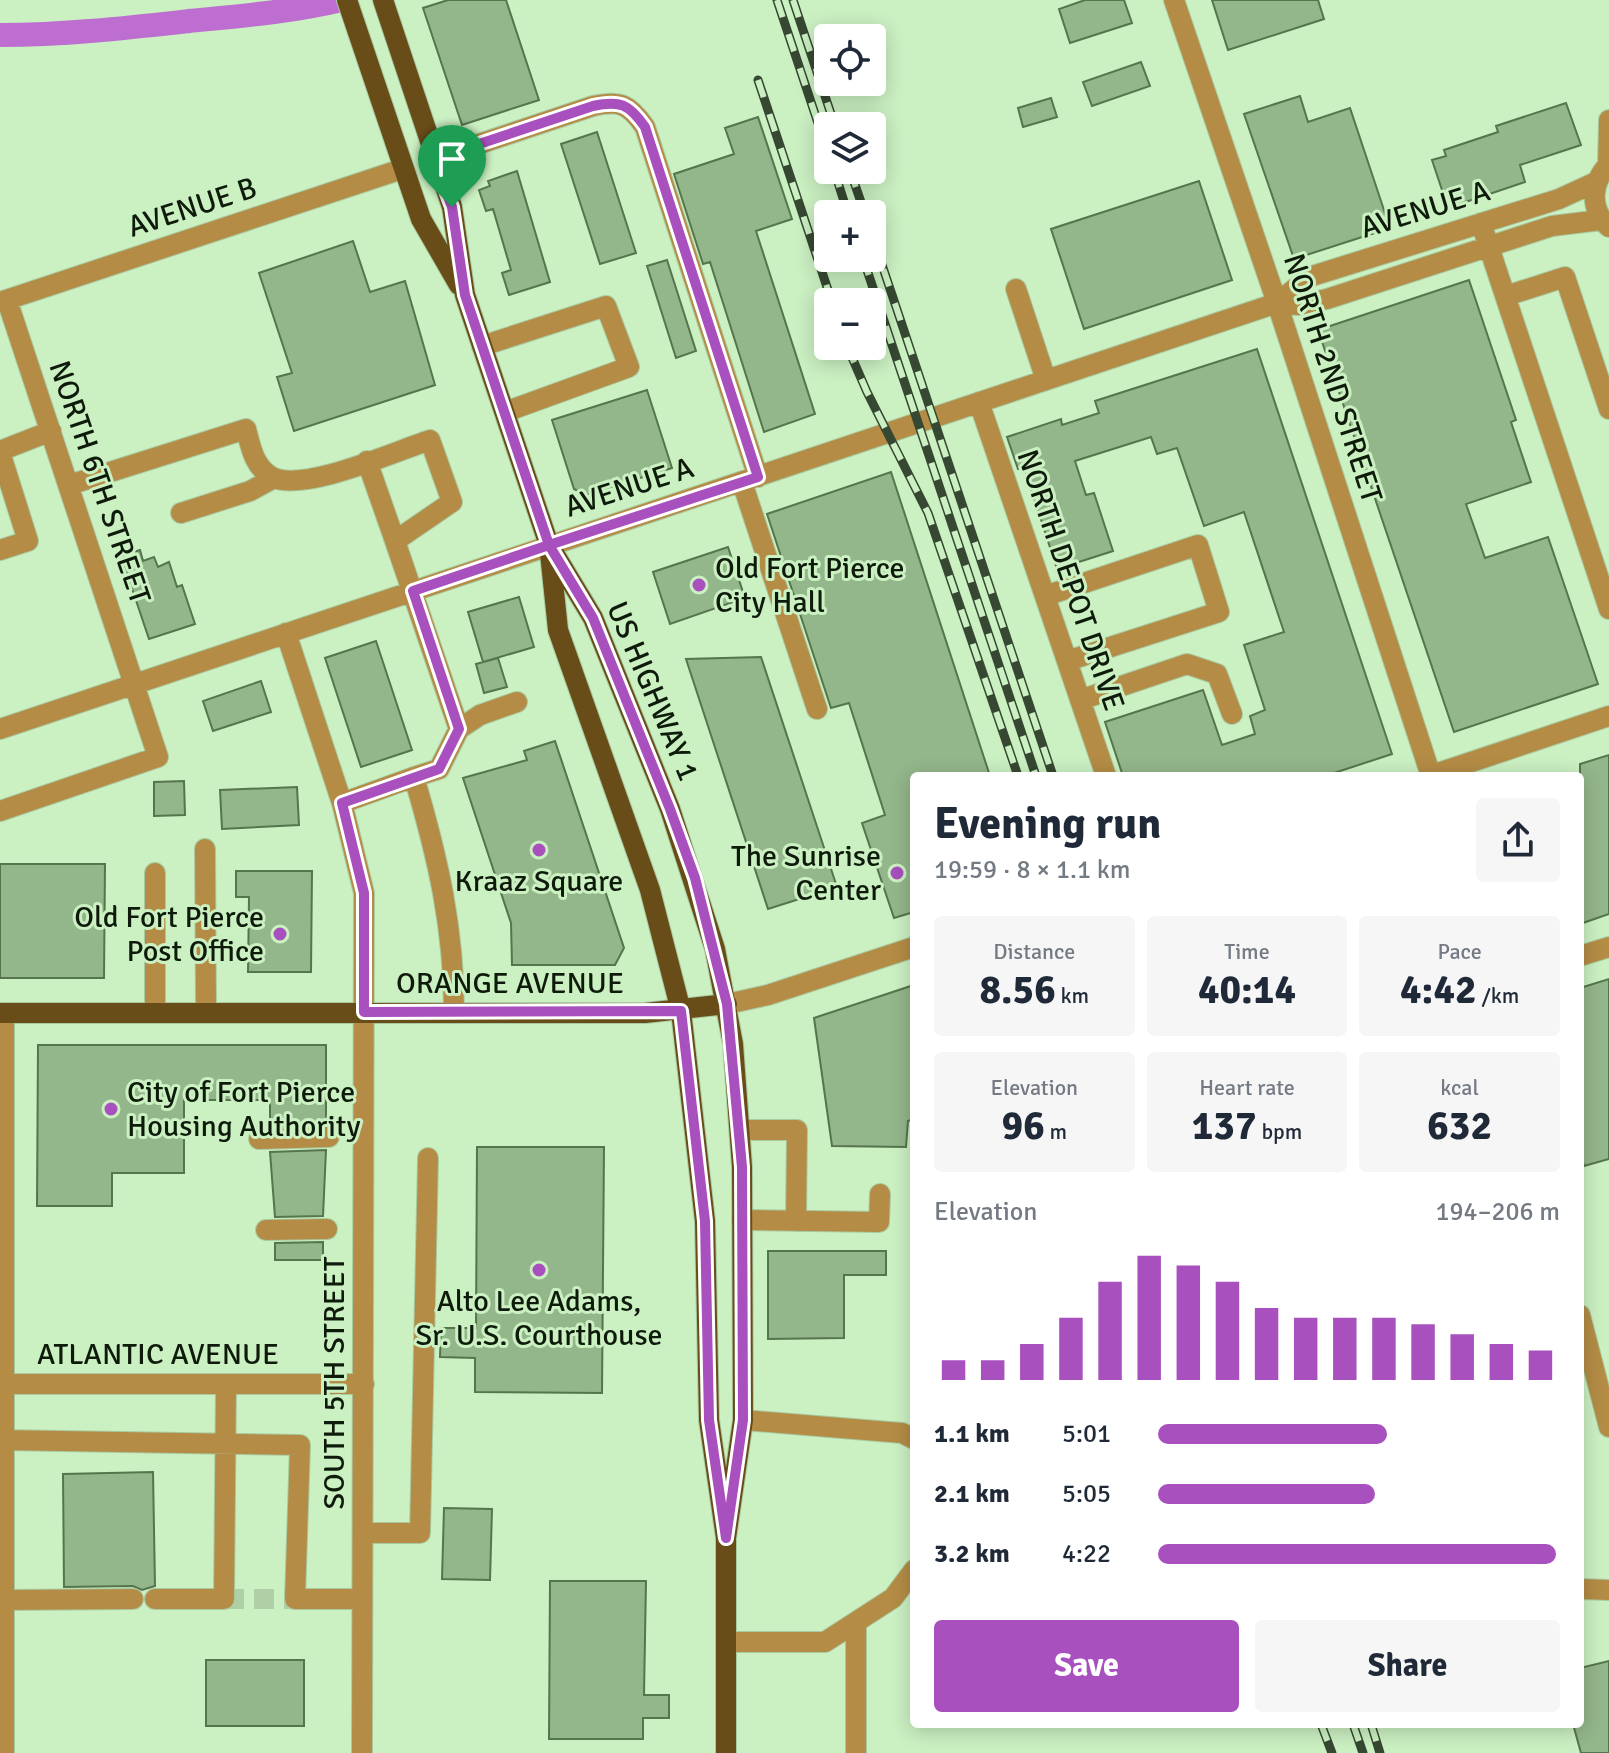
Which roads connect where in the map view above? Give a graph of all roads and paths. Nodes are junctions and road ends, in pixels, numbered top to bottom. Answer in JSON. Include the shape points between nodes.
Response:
{"nodes":[{"id":1,"x":347,"y":0,"type":"edge"},
{"id":2,"x":1176,"y":0,"type":"edge"},
{"id":3,"x":386,"y":8,"type":"edge"},
{"id":4,"x":1609,"y":120,"type":"edge"},
{"id":5,"x":434,"y":159,"type":"junction"},
{"id":6,"x":402,"y":169,"type":"junction"},
{"id":7,"x":1604,"y":171,"type":"edge"},
{"id":8,"x":1481,"y":223,"type":"junction"},
{"id":9,"x":1605,"y":224,"type":"edge"},
{"id":10,"x":1489,"y":246,"type":"junction"},
{"id":11,"x":1016,"y":289,"type":"dead end"},
{"id":12,"x":465,"y":295,"type":"junction"},
{"id":13,"x":1506,"y":296,"type":"junction"},
{"id":14,"x":4,"y":301,"type":"edge"},
{"id":15,"x":1277,"y":303,"type":"junction"},
{"id":16,"x":482,"y":346,"type":"junction"},
{"id":17,"x":1046,"y":380,"type":"junction"},
{"id":18,"x":979,"y":402,"type":"junction"},
{"id":19,"x":1609,"y":409,"type":"edge"},
{"id":20,"x":505,"y":412,"type":"junction"},
{"id":21,"x":51,"y":431,"type":"junction"},
{"id":22,"x":0,"y":451,"type":"edge"},
{"id":23,"x":367,"y":461,"type":"junction"},
{"id":24,"x":274,"y":478,"type":"junction"},
{"id":25,"x":750,"y":480,"type":"junction"},
{"id":26,"x":69,"y":485,"type":"junction"},
{"id":27,"x":181,"y":513,"type":"dead end"},
{"id":28,"x":395,"y":541,"type":"junction"},
{"id":29,"x":549,"y":545,"type":"junction"},
{"id":30,"x":0,"y":550,"type":"edge"},
{"id":31,"x":413,"y":591,"type":"junction"},
{"id":32,"x":1045,"y":596,"type":"junction"},
{"id":33,"x":1609,"y":609,"type":"edge"},
{"id":34,"x":286,"y":633,"type":"junction"},
{"id":35,"x":1067,"y":661,"type":"junction"},
{"id":36,"x":135,"y":683,"type":"junction"},
{"id":37,"x":1080,"y":700,"type":"junction"},
{"id":38,"x":517,"y":702,"type":"dead end"},
{"id":39,"x":817,"y":709,"type":"dead end"},
{"id":40,"x":1232,"y":714,"type":"dead end"},
{"id":41,"x":1609,"y":716,"type":"edge"},
{"id":42,"x":0,"y":729,"type":"edge"},
{"id":43,"x":459,"y":729,"type":"junction"},
{"id":44,"x":1105,"y":772,"type":"edge"},
{"id":45,"x":1429,"y":772,"type":"edge"},
{"id":46,"x":1442,"y":772,"type":"edge"},
{"id":47,"x":414,"y":777,"type":"junction"},
{"id":48,"x":342,"y":803,"type":"junction"},
{"id":49,"x":0,"y":811,"type":"edge"},
{"id":50,"x":205,"y":849,"type":"dead end"},
{"id":51,"x":155,"y":873,"type":"dead end"},
{"id":52,"x":1609,"y":947,"type":"edge"},
{"id":53,"x":910,"y":948,"type":"edge"},
{"id":54,"x":1584,"y":955,"type":"edge"},
{"id":55,"x":727,"y":1004,"type":"junction"},
{"id":56,"x":681,"y":1011,"type":"junction"},
{"id":57,"x":155,"y":1012,"type":"junction"},
{"id":58,"x":206,"y":1012,"type":"junction"},
{"id":59,"x":364,"y":1012,"type":"junction"},
{"id":60,"x":454,"y":1012,"type":"junction"},
{"id":61,"x":2,"y":1013,"type":"edge"},
{"id":62,"x":741,"y":1130,"type":"junction"},
{"id":63,"x":329,"y":1137,"type":"dead end"},
{"id":64,"x":259,"y":1139,"type":"dead end"},
{"id":65,"x":428,"y":1158,"type":"dead end"},
{"id":66,"x":880,"y":1194,"type":"dead end"},
{"id":67,"x":742,"y":1220,"type":"junction"},
{"id":68,"x":796,"y":1221,"type":"junction"},
{"id":69,"x":327,"y":1229,"type":"dead end"},
{"id":70,"x":266,"y":1230,"type":"dead end"},
{"id":71,"x":2,"y":1272,"type":"edge"},
{"id":72,"x":2,"y":1328,"type":"edge"},
{"id":73,"x":1584,"y":1330,"type":"edge"},
{"id":74,"x":2,"y":1384,"type":"edge"},
{"id":75,"x":226,"y":1384,"type":"junction"},
{"id":76,"x":364,"y":1384,"type":"junction"},
{"id":77,"x":743,"y":1420,"type":"junction"},
{"id":78,"x":1609,"y":1427,"type":"edge"},
{"id":79,"x":910,"y":1437,"type":"edge"},
{"id":80,"x":2,"y":1440,"type":"edge"},
{"id":81,"x":223,"y":1442,"type":"junction"},
{"id":82,"x":363,"y":1533,"type":"junction"},
{"id":83,"x":726,"y":1538,"type":"junction"},
{"id":84,"x":910,"y":1575,"type":"edge"},
{"id":85,"x":1584,"y":1589,"type":"edge"},
{"id":86,"x":1609,"y":1590,"type":"edge"},
{"id":87,"x":133,"y":1599,"type":"dead end"},
{"id":88,"x":155,"y":1599,"type":"dead end"},
{"id":89,"x":361,"y":1599,"type":"junction"},
{"id":90,"x":4,"y":1600,"type":"junction"},
{"id":91,"x":856,"y":1622,"type":"junction"},
{"id":92,"x":726,"y":1642,"type":"junction"},
{"id":93,"x":4,"y":1753,"type":"edge"},
{"id":94,"x":362,"y":1753,"type":"edge"},
{"id":95,"x":726,"y":1753,"type":"edge"},
{"id":96,"x":856,"y":1753,"type":"edge"}],
"edges":[{"from":1,"to":6,"type":"main road"},
{"from":2,"to":15,"type":"street","name":"NORTH 2ND STREET"},
{"from":3,"to":5,"type":"main road"},
{"from":4,"to":7,"type":"street"},
{"from":5,"to":12,"type":"main road","via":[[452,207]]},
{"from":5,"to":25,"type":"street","via":[[593,106],[615,101],[631,107],[645,127]]},
{"from":6,"to":12,"type":"main road","via":[[421,219]]},
{"from":6,"to":14,"type":"street","name":"AVENUE B"},
{"from":7,"to":8,"type":"street","name":"AVENUE A","via":[[1559,199]]},
{"from":7,"to":9,"type":"street","via":[[1594,195]]},
{"from":8,"to":10,"type":"street"},
{"from":8,"to":15,"type":"street","name":"AVENUE A","via":[[1309,277]]},
{"from":9,"to":10,"type":"street","name":"AVENUE A","via":[[1565,223]]},
{"from":10,"to":13,"type":"street"},
{"from":10,"to":15,"type":"street","name":"AVENUE A","via":[[1327,299]]},
{"from":11,"to":17,"type":"street"},
{"from":12,"to":16,"type":"main road"},
{"from":13,"to":19,"type":"street","via":[[1565,277]]},
{"from":13,"to":33,"type":"street"},
{"from":14,"to":21,"type":"street","name":"NORTH 6TH STREET"},
{"from":15,"to":17,"type":"street","name":"AVENUE A"},
{"from":15,"to":45,"type":"street","name":"NORTH 2ND STREET"},
{"from":16,"to":20,"type":"main road"},
{"from":16,"to":20,"type":"street","via":[[606,306],[629,367]]},
{"from":17,"to":18,"type":"street","name":"AVENUE A"},
{"from":18,"to":25,"type":"street","name":"AVENUE A"},
{"from":18,"to":32,"type":"street","name":"NORTH DEPOT DRIVE"},
{"from":20,"to":29,"type":"main road"},
{"from":21,"to":22,"type":"street"},
{"from":21,"to":26,"type":"street","name":"NORTH 6TH STREET"},
{"from":22,"to":30,"type":"street","via":[[28,541]]},
{"from":23,"to":24,"type":"street","via":[[305,481]]},
{"from":23,"to":28,"type":"street"},
{"from":23,"to":28,"type":"street","via":[[430,440],[448,490],[452,502]]},
{"from":24,"to":26,"type":"street","via":[[256,463],[246,429]]},
{"from":24,"to":27,"type":"street"},
{"from":25,"to":29,"type":"street","name":"AVENUE A"},
{"from":25,"to":39,"type":"street"},
{"from":26,"to":36,"type":"street","name":"NORTH 6TH STREET"},
{"from":28,"to":31,"type":"street"},
{"from":29,"to":31,"type":"street","name":"AVENUE A"},
{"from":29,"to":55,"type":"main road","name":"US HIGHWAY 1","via":[[593,618],[670,809],[695,878]]},
{"from":29,"to":56,"type":"main road","name":"US HIGHWAY 1","via":[[558,630],[650,890]]},
{"from":31,"to":34,"type":"street","name":"AVENUE A"},
{"from":31,"to":43,"type":"street"},
{"from":32,"to":35,"type":"street","name":"NORTH DEPOT DRIVE"},
{"from":32,"to":35,"type":"street","via":[[1198,545],[1219,612]]},
{"from":34,"to":36,"type":"street","name":"AVENUE A"},
{"from":34,"to":48,"type":"street","name":"SOUTH 5TH STREET"},
{"from":35,"to":37,"type":"street","name":"NORTH DEPOT DRIVE"},
{"from":36,"to":42,"type":"street","name":"AVENUE A"},
{"from":36,"to":49,"type":"street","name":"NORTH 6TH STREET","via":[[158,757]]},
{"from":37,"to":40,"type":"street","via":[[1187,664],[1217,674]]},
{"from":37,"to":44,"type":"street","name":"NORTH DEPOT DRIVE"},
{"from":38,"to":43,"type":"street"},
{"from":41,"to":46,"type":"street"},
{"from":43,"to":47,"type":"street","via":[[439,769]]},
{"from":47,"to":48,"type":"street"},
{"from":47,"to":60,"type":"street","via":[[440,866]]},
{"from":48,"to":59,"type":"street","name":"SOUTH 5TH STREET","via":[[364,893]]},
{"from":50,"to":58,"type":"street"},
{"from":51,"to":57,"type":"street"},
{"from":52,"to":54,"type":"street"},
{"from":53,"to":55,"type":"street","name":"ORANGE AVENUE"},
{"from":55,"to":56,"type":"main road","name":"ORANGE AVENUE"},
{"from":55,"to":62,"type":"main road","name":"US HIGHWAY 1"},
{"from":56,"to":60,"type":"main road","name":"ORANGE AVENUE"},
{"from":56,"to":83,"type":"main road","name":"US HIGHWAY 1","via":[[705,1221],[709,1420]]},
{"from":57,"to":58,"type":"main road","name":"ORANGE AVENUE"},
{"from":57,"to":61,"type":"main road","name":"ORANGE AVENUE"},
{"from":58,"to":59,"type":"main road","name":"ORANGE AVENUE"},
{"from":59,"to":60,"type":"main road","name":"ORANGE AVENUE"},
{"from":59,"to":76,"type":"street","name":"SOUTH 5TH STREET"},
{"from":61,"to":71,"type":"street"},
{"from":62,"to":67,"type":"main road","name":"US HIGHWAY 1"},
{"from":62,"to":68,"type":"street","via":[[797,1130]]},
{"from":63,"to":64,"type":"street"},
{"from":65,"to":82,"type":"street","via":[[420,1533]]},
{"from":66,"to":68,"type":"street","via":[[879,1222]]},
{"from":67,"to":68,"type":"street"},
{"from":67,"to":77,"type":"main road","name":"US HIGHWAY 1"},
{"from":69,"to":70,"type":"street"},
{"from":71,"to":72,"type":"street"},
{"from":72,"to":74,"type":"street"},
{"from":73,"to":78,"type":"street"},
{"from":74,"to":75,"type":"street","name":"ATLANTIC AVENUE"},
{"from":74,"to":80,"type":"street"},
{"from":75,"to":76,"type":"street","name":"ATLANTIC AVENUE"},
{"from":75,"to":81,"type":"street"},
{"from":76,"to":82,"type":"street","name":"SOUTH 5TH STREET"},
{"from":77,"to":79,"type":"street"},
{"from":77,"to":83,"type":"main road","name":"US HIGHWAY 1"},
{"from":80,"to":81,"type":"street"},
{"from":80,"to":90,"type":"street"},
{"from":81,"to":88,"type":"street","via":[[224,1599]]},
{"from":81,"to":89,"type":"street","via":[[300,1445],[295,1599]]},
{"from":82,"to":89,"type":"street","name":"SOUTH 5TH STREET"},
{"from":83,"to":92,"type":"main road","name":"US HIGHWAY 1"},
{"from":84,"to":91,"type":"street","via":[[893,1598]]},
{"from":85,"to":86,"type":"street"},
{"from":87,"to":90,"type":"street"},
{"from":89,"to":94,"type":"street","name":"SOUTH 5TH STREET"},
{"from":90,"to":93,"type":"street"},
{"from":91,"to":92,"type":"street","via":[[825,1642]]},
{"from":91,"to":96,"type":"street"},
{"from":92,"to":95,"type":"main road","name":"US HIGHWAY 1"}]}
